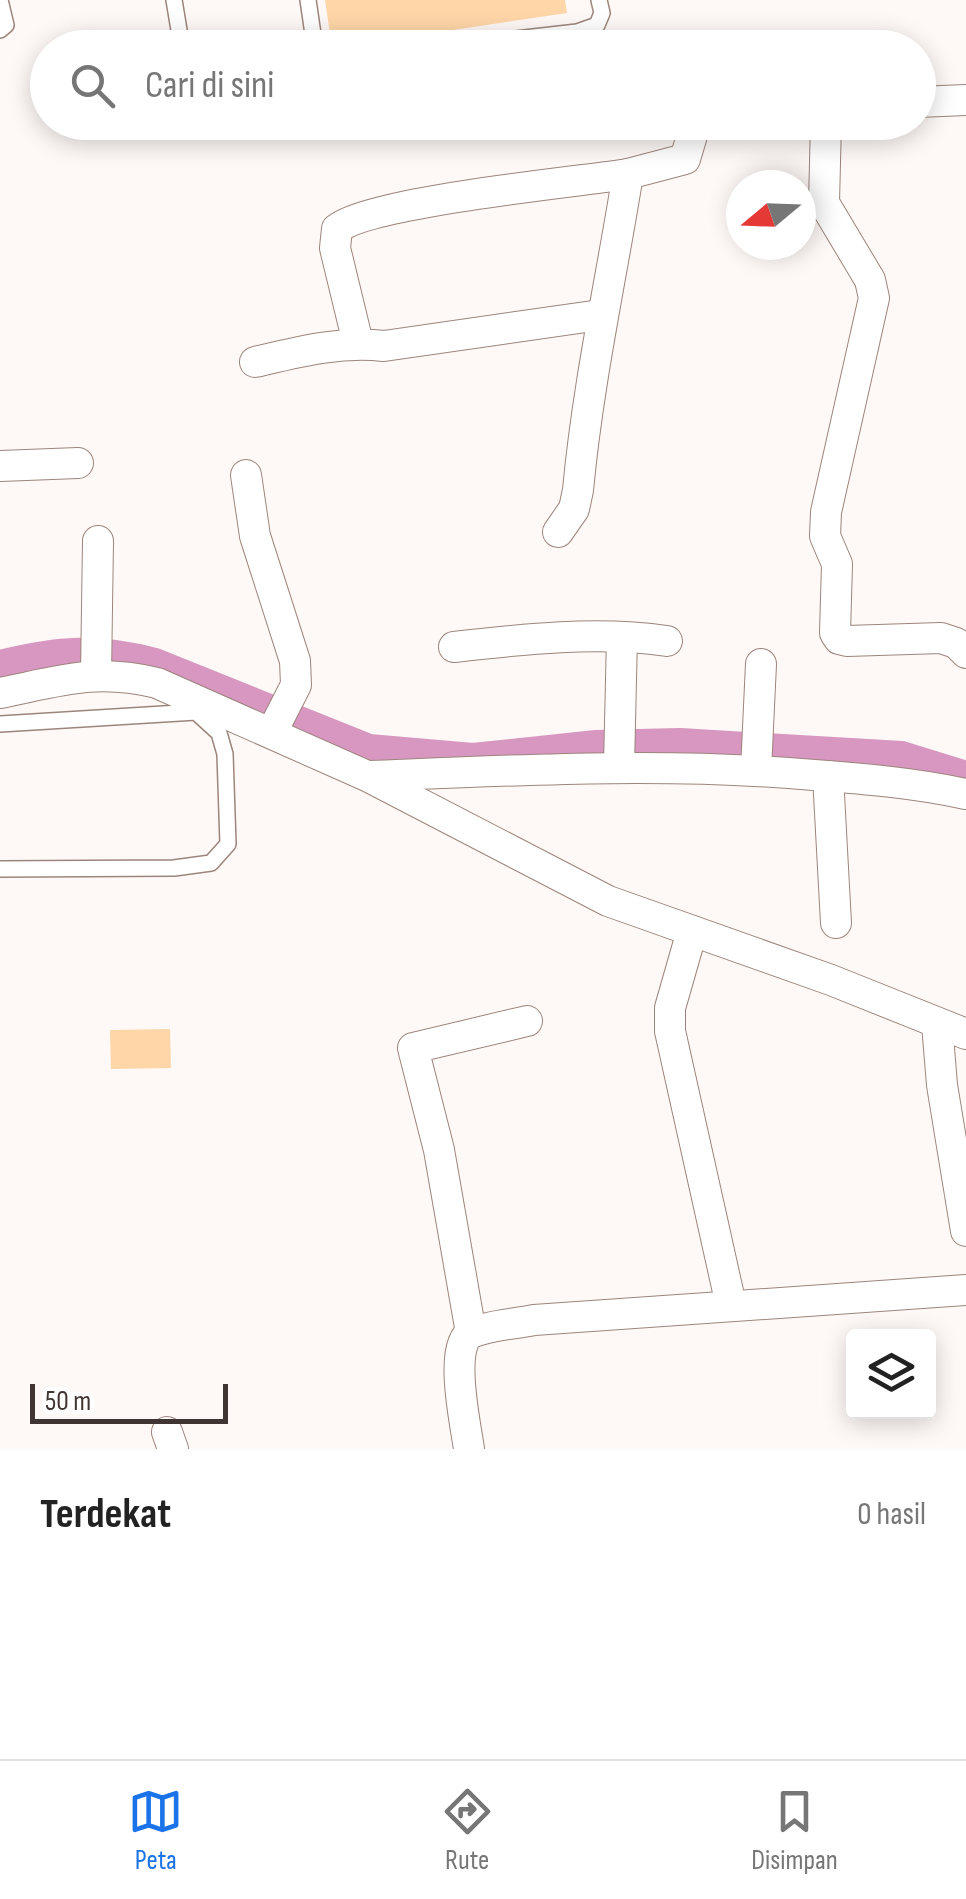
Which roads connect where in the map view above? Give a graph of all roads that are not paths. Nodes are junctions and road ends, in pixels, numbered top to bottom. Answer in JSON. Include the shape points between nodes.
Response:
{"nodes":[{"id":1,"x":0,"y":0,"type":"edge"},
{"id":2,"x":174,"y":0,"type":"edge"},
{"id":3,"x":308,"y":0,"type":"edge"},
{"id":4,"x":599,"y":0,"type":"edge"},
{"id":5,"x":0,"y":30,"type":"edge"},
{"id":6,"x":179,"y":30,"type":"edge"},
{"id":7,"x":312,"y":30,"type":"edge"},
{"id":8,"x":583,"y":30,"type":"edge"},
{"id":9,"x":966,"y":100,"type":"edge"},
{"id":10,"x":936,"y":101,"type":"edge"},
{"id":11,"x":691,"y":140,"type":"edge"},
{"id":12,"x":826,"y":140,"type":"edge"},
{"id":13,"x":628,"y":174,"type":"junction"},
{"id":14,"x":600,"y":315,"type":"junction"},
{"id":15,"x":358,"y":343,"type":"junction"},
{"id":16,"x":255,"y":362,"type":"dead end"},
{"id":17,"x":78,"y":463,"type":"dead end"},
{"id":18,"x":0,"y":466,"type":"edge"},
{"id":19,"x":246,"y":475,"type":"dead end"},
{"id":20,"x":558,"y":532,"type":"dead end"},
{"id":21,"x":98,"y":541,"type":"dead end"},
{"id":22,"x":622,"y":638,"type":"junction"},
{"id":23,"x":667,"y":641,"type":"dead end"},
{"id":24,"x":454,"y":647,"type":"dead end"},
{"id":25,"x":966,"y":653,"type":"edge"},
{"id":26,"x":762,"y":664,"type":"dead end"},
{"id":27,"x":96,"y":668,"type":"junction"},
{"id":28,"x":0,"y":693,"type":"edge"},
{"id":29,"x":281,"y":716,"type":"junction"},
{"id":30,"x":0,"y":724,"type":"edge"},
{"id":31,"x":619,"y":751,"type":"junction"},
{"id":32,"x":756,"y":756,"type":"junction"},
{"id":33,"x":366,"y":776,"type":"junction"},
{"id":34,"x":828,"y":776,"type":"junction"},
{"id":35,"x":966,"y":794,"type":"edge"},
{"id":36,"x":0,"y":869,"type":"edge"},
{"id":37,"x":836,"y":922,"type":"dead end"},
{"id":38,"x":692,"y":931,"type":"junction"},
{"id":39,"x":527,"y":1021,"type":"dead end"},
{"id":40,"x":952,"y":1029,"type":"edge"},
{"id":41,"x":966,"y":1230,"type":"edge"},
{"id":42,"x":966,"y":1290,"type":"edge"},
{"id":43,"x":730,"y":1305,"type":"junction"},
{"id":44,"x":471,"y":1333,"type":"junction"},
{"id":45,"x":469,"y":1449,"type":"edge"}],
"edges":[{"from":1,"to":5,"type":"lane","via":[[6,25]]},
{"from":2,"to":6,"type":"lane"},
{"from":3,"to":7,"type":"lane"},
{"from":4,"to":8,"type":"lane","via":[[596,26]]},
{"from":9,"to":10,"type":"street"},
{"from":11,"to":13,"type":"street","via":[[685,159]]},
{"from":12,"to":25,"type":"street","via":[[824,203],[874,298],[826,512],[825,536],[836,564],[836,634],[847,642],[941,638]]},
{"from":13,"to":14,"type":"street"},
{"from":13,"to":15,"type":"street","via":[[394,208],[344,222],[336,248]]},
{"from":14,"to":15,"type":"street","via":[[384,346]]},
{"from":14,"to":20,"type":"street","via":[[578,490]]},
{"from":15,"to":16,"type":"street"},
{"from":17,"to":18,"type":"street"},
{"from":19,"to":29,"type":"street","via":[[255,536],[295,661],[296,684]]},
{"from":21,"to":27,"type":"street"},
{"from":22,"to":23,"type":"street"},
{"from":22,"to":24,"type":"street"},
{"from":22,"to":31,"type":"street"},
{"from":26,"to":32,"type":"street"},
{"from":27,"to":28,"type":"street"},
{"from":27,"to":29,"type":"street"},
{"from":29,"to":33,"type":"street"},
{"from":30,"to":36,"type":"lane","via":[[196,712],[219,733],[226,754],[228,844],[211,863],[174,868]]},
{"from":31,"to":32,"type":"street"},
{"from":31,"to":33,"type":"street"},
{"from":32,"to":34,"type":"street"},
{"from":33,"to":38,"type":"street","via":[[608,901]]},
{"from":34,"to":35,"type":"street"},
{"from":34,"to":37,"type":"street"},
{"from":38,"to":40,"type":"street"},
{"from":38,"to":43,"type":"street","via":[[670,1031]]},
{"from":39,"to":44,"type":"street","via":[[413,1048],[439,1150]]},
{"from":40,"to":41,"type":"street","via":[[942,1084]]},
{"from":42,"to":43,"type":"street"},
{"from":43,"to":44,"type":"street","via":[[534,1320]]},
{"from":44,"to":45,"type":"street","via":[[461,1346],[460,1378]]}]}
